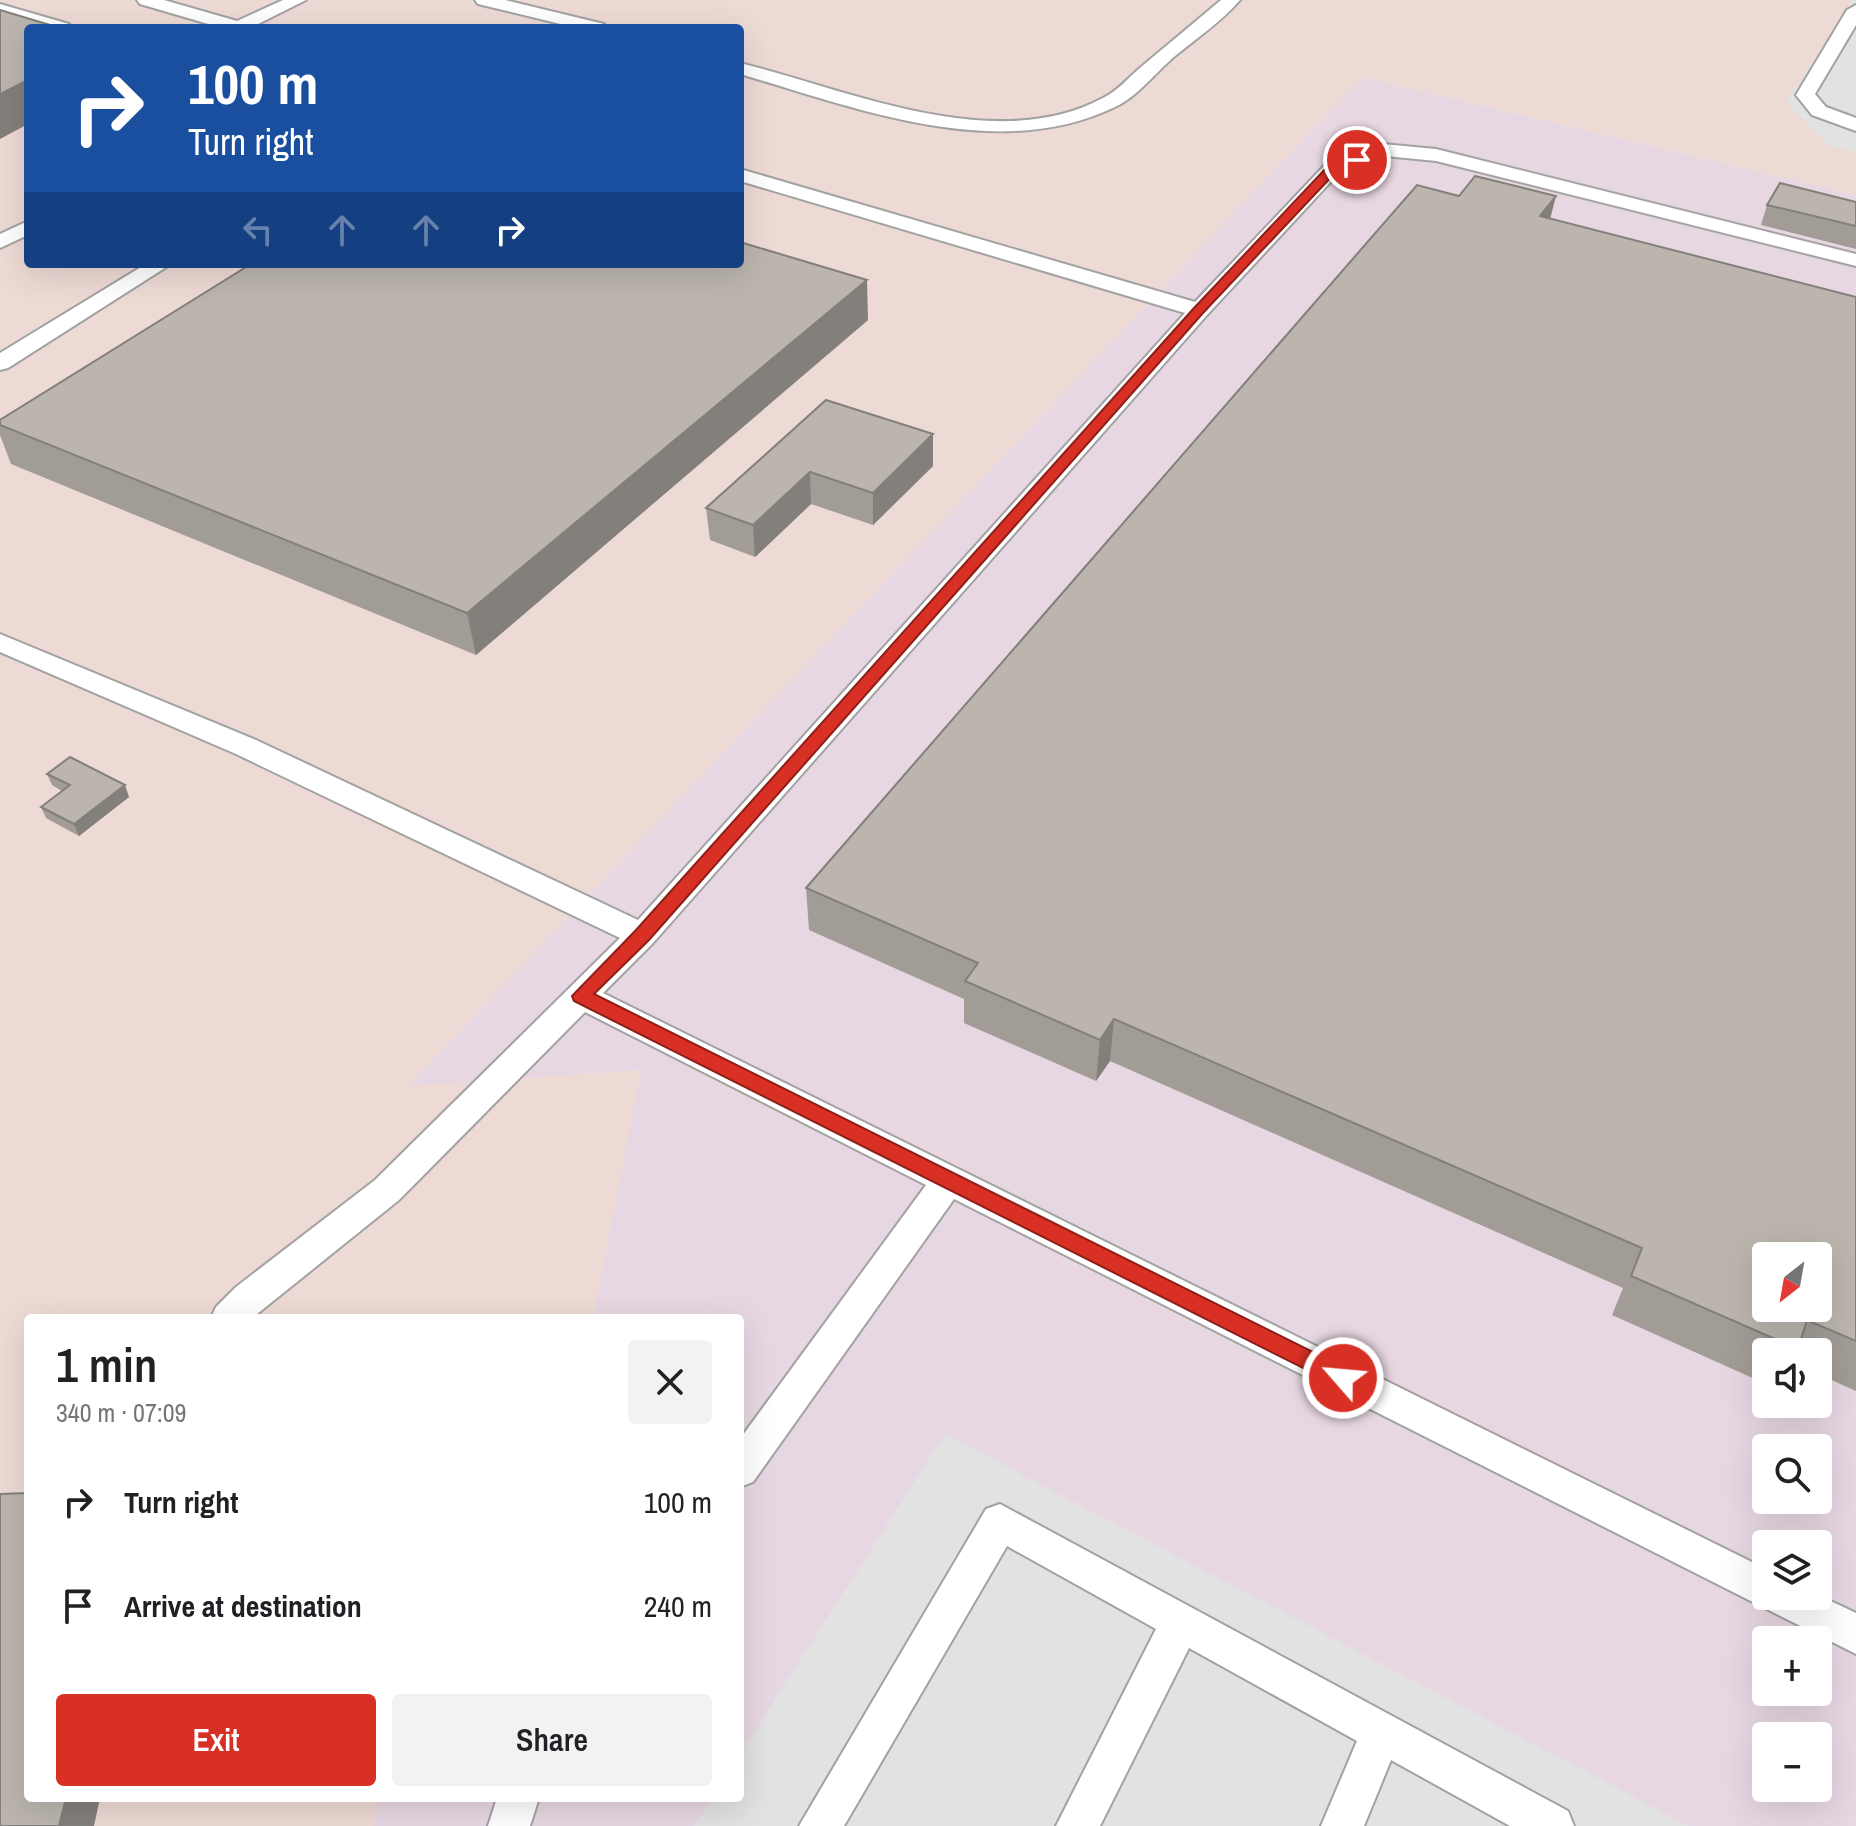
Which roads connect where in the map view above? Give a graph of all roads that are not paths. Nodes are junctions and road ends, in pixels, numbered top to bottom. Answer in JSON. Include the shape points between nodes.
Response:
{"nodes":[{"id":1,"x":146,"y":0,"type":"edge"},
{"id":2,"x":297,"y":0,"type":"edge"},
{"id":3,"x":484,"y":0,"type":"edge"},
{"id":4,"x":1231,"y":0,"type":"edge"},
{"id":5,"x":0,"y":9,"type":"edge"},
{"id":6,"x":1856,"y":10,"type":"edge"},
{"id":7,"x":50,"y":24,"type":"edge"},
{"id":8,"x":226,"y":24,"type":"edge"},
{"id":9,"x":247,"y":24,"type":"edge"},
{"id":10,"x":582,"y":24,"type":"edge"},
{"id":11,"x":744,"y":69,"type":"edge"},
{"id":12,"x":1856,"y":125,"type":"edge"},
{"id":13,"x":744,"y":176,"type":"edge"},
{"id":14,"x":24,"y":229,"type":"edge"},
{"id":15,"x":0,"y":242,"type":"edge"},
{"id":16,"x":1856,"y":260,"type":"edge"},
{"id":17,"x":154,"y":268,"type":"edge"},
{"id":18,"x":1199,"y":310,"type":"junction"},
{"id":19,"x":0,"y":363,"type":"edge"},
{"id":20,"x":0,"y":642,"type":"edge"},
{"id":21,"x":642,"y":935,"type":"junction"},
{"id":22,"x":581,"y":996,"type":"junction"},
{"id":23,"x":948,"y":1181,"type":"junction"},
{"id":24,"x":233,"y":1314,"type":"edge"},
{"id":25,"x":744,"y":1464,"type":"edge"},
{"id":26,"x":1752,"y":1582,"type":"edge"},
{"id":27,"x":1807,"y":1610,"type":"edge"},
{"id":28,"x":1181,"y":1622,"type":"junction"},
{"id":29,"x":1856,"y":1634,"type":"edge"},
{"id":30,"x":1382,"y":1732,"type":"junction"},
{"id":31,"x":517,"y":1802,"type":"edge"},
{"id":32,"x":509,"y":1826,"type":"edge"},
{"id":33,"x":820,"y":1826,"type":"edge"},
{"id":34,"x":1077,"y":1826,"type":"edge"},
{"id":35,"x":1342,"y":1826,"type":"edge"},
{"id":36,"x":1553,"y":1826,"type":"edge"}],
"edges":[{"from":1,"to":8,"type":"lane"},
{"from":2,"to":9,"type":"lane"},
{"from":3,"to":10,"type":"lane"},
{"from":4,"to":11,"type":"lane","via":[[1111,102],[1041,122],[950,122]]},
{"from":5,"to":7,"type":"lane"},
{"from":6,"to":12,"type":"lane","via":[[1805,95],[1819,111]]},
{"from":13,"to":18,"type":"lane"},
{"from":14,"to":15,"type":"lane"},
{"from":16,"to":18,"type":"lane","via":[[1436,155],[1383,150],[1331,170]]},
{"from":17,"to":19,"type":"lane"},
{"from":18,"to":21,"type":"lane"},
{"from":20,"to":21,"type":"lane","via":[[246,747]]},
{"from":21,"to":22,"type":"lane"},
{"from":22,"to":23,"type":"lane"},
{"from":22,"to":24,"type":"lane","via":[[387,1190]]},
{"from":23,"to":25,"type":"lane"},
{"from":23,"to":26,"type":"lane"},
{"from":27,"to":29,"type":"lane"},
{"from":28,"to":30,"type":"lane"},
{"from":28,"to":33,"type":"lane","via":[[1000,1522]]},
{"from":28,"to":34,"type":"lane"},
{"from":30,"to":35,"type":"lane"},
{"from":30,"to":36,"type":"lane"},
{"from":31,"to":32,"type":"lane"}]}
